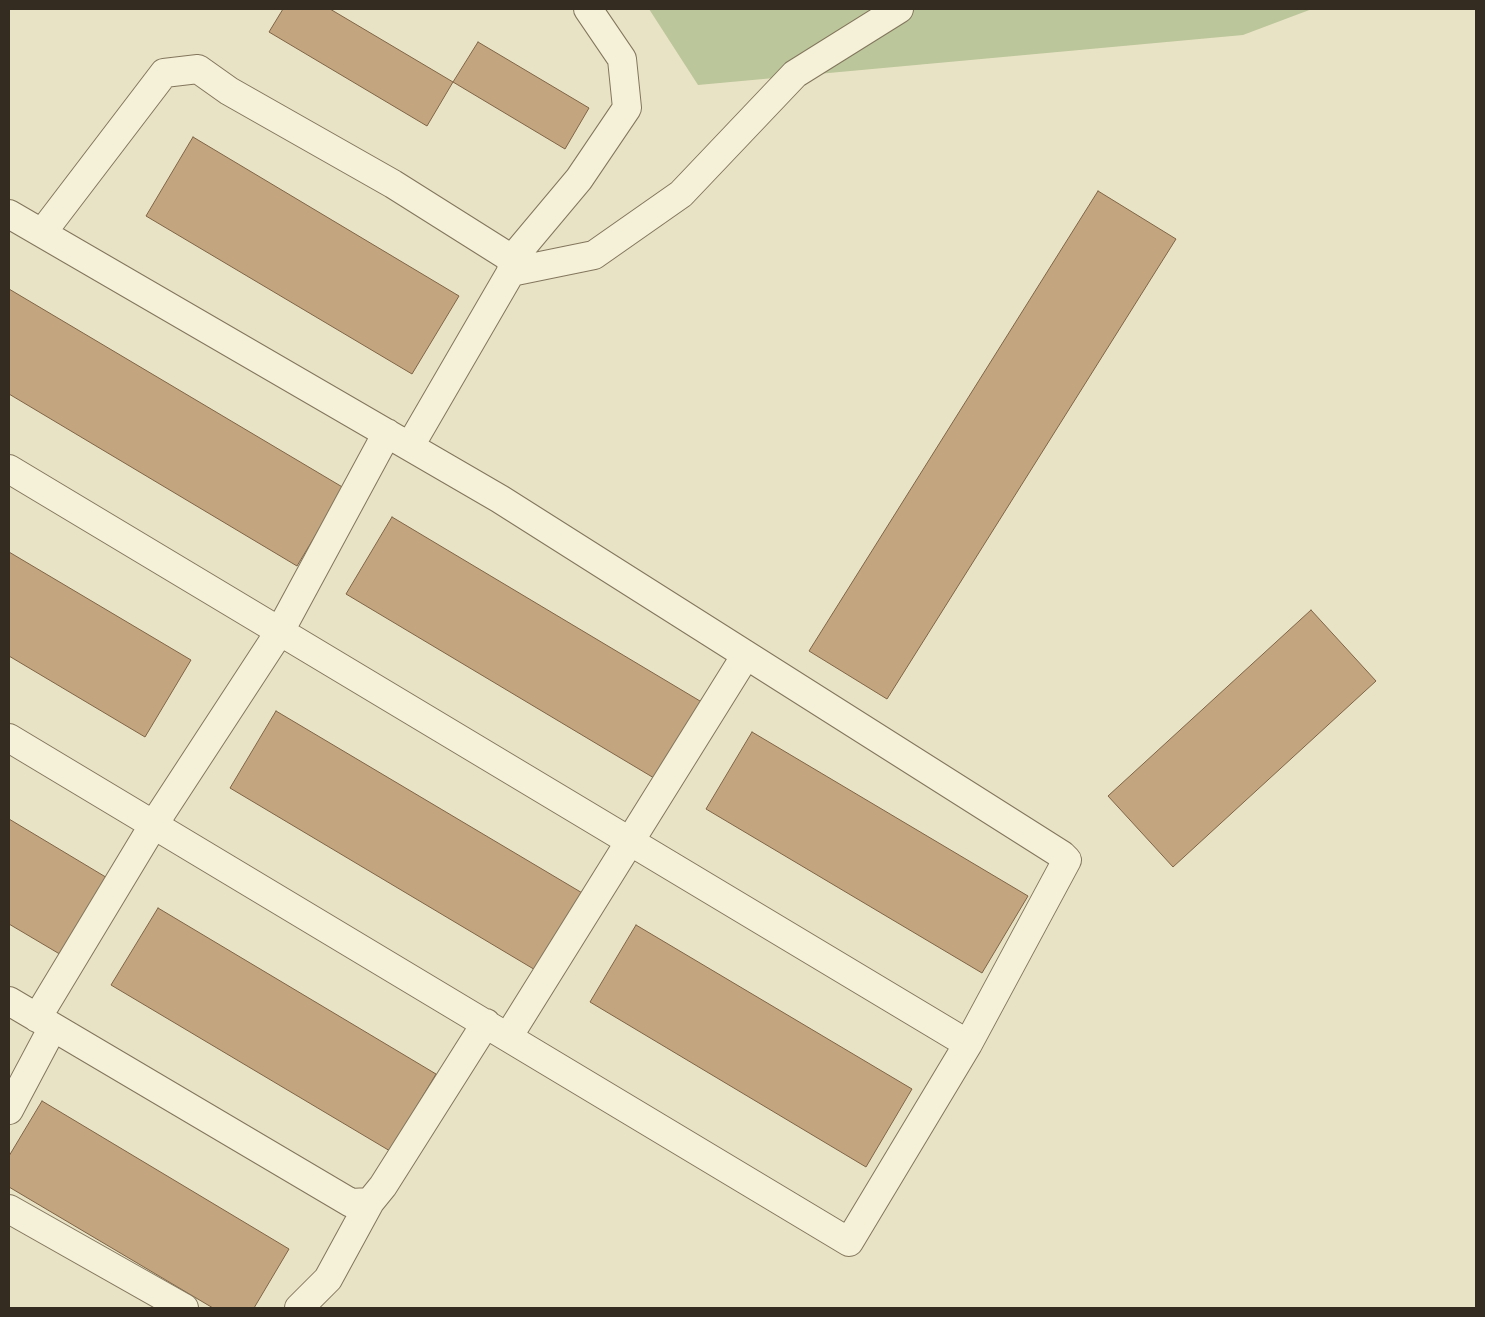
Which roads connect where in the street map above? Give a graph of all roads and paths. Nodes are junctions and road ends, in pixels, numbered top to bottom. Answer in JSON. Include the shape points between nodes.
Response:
{"nodes":[{"id":1,"x":588,"y":9,"type":"edge"},
{"id":2,"x":899,"y":9,"type":"edge"},
{"id":3,"x":9,"y":214,"type":"edge"},
{"id":4,"x":42,"y":233,"type":"junction"},
{"id":5,"x":512,"y":265,"type":"junction"},
{"id":6,"x":399,"y":440,"type":"junction"},
{"id":7,"x":9,"y":469,"type":"edge"},
{"id":8,"x":280,"y":631,"type":"junction"},
{"id":9,"x":746,"y":655,"type":"junction"},
{"id":10,"x":9,"y":738,"type":"edge"},
{"id":11,"x":154,"y":824,"type":"junction"},
{"id":12,"x":630,"y":842,"type":"junction"},
{"id":13,"x":9,"y":1001,"type":"edge"},
{"id":14,"x":45,"y":1022,"type":"junction"},
{"id":15,"x":497,"y":1030,"type":"junction"},
{"id":16,"x":968,"y":1044,"type":"junction"},
{"id":17,"x":9,"y":1110,"type":"edge"},
{"id":18,"x":370,"y":1202,"type":"junction"},
{"id":19,"x":9,"y":1209,"type":"edge"},
{"id":20,"x":184,"y":1308,"type":"edge"},
{"id":21,"x":299,"y":1308,"type":"edge"}],
"edges":[{"from":1,"to":5,"type":"street","via":[[622,59],[627,108],[579,178]]},
{"from":2,"to":5,"type":"street","via":[[795,74],[681,194],[594,255]]},
{"from":3,"to":4,"type":"street"},
{"from":4,"to":5,"type":"street","via":[[164,73],[198,69],[229,92],[393,184]]},
{"from":4,"to":6,"type":"street"},
{"from":5,"to":6,"type":"street"},
{"from":6,"to":8,"type":"street"},
{"from":6,"to":9,"type":"street","via":[[500,499]]},
{"from":7,"to":8,"type":"street"},
{"from":8,"to":11,"type":"street"},
{"from":8,"to":12,"type":"street"},
{"from":9,"to":12,"type":"street"},
{"from":9,"to":16,"type":"street","via":[[1067,860]]},
{"from":10,"to":11,"type":"street"},
{"from":11,"to":14,"type":"street"},
{"from":11,"to":15,"type":"street"},
{"from":12,"to":15,"type":"street"},
{"from":12,"to":16,"type":"street"},
{"from":13,"to":14,"type":"street"},
{"from":14,"to":17,"type":"street"},
{"from":14,"to":18,"type":"street","via":[[351,1203]]},
{"from":15,"to":16,"type":"street","via":[[849,1242]]},
{"from":15,"to":18,"type":"street"},
{"from":18,"to":21,"type":"street","via":[[328,1280]]},
{"from":19,"to":20,"type":"street"}]}
